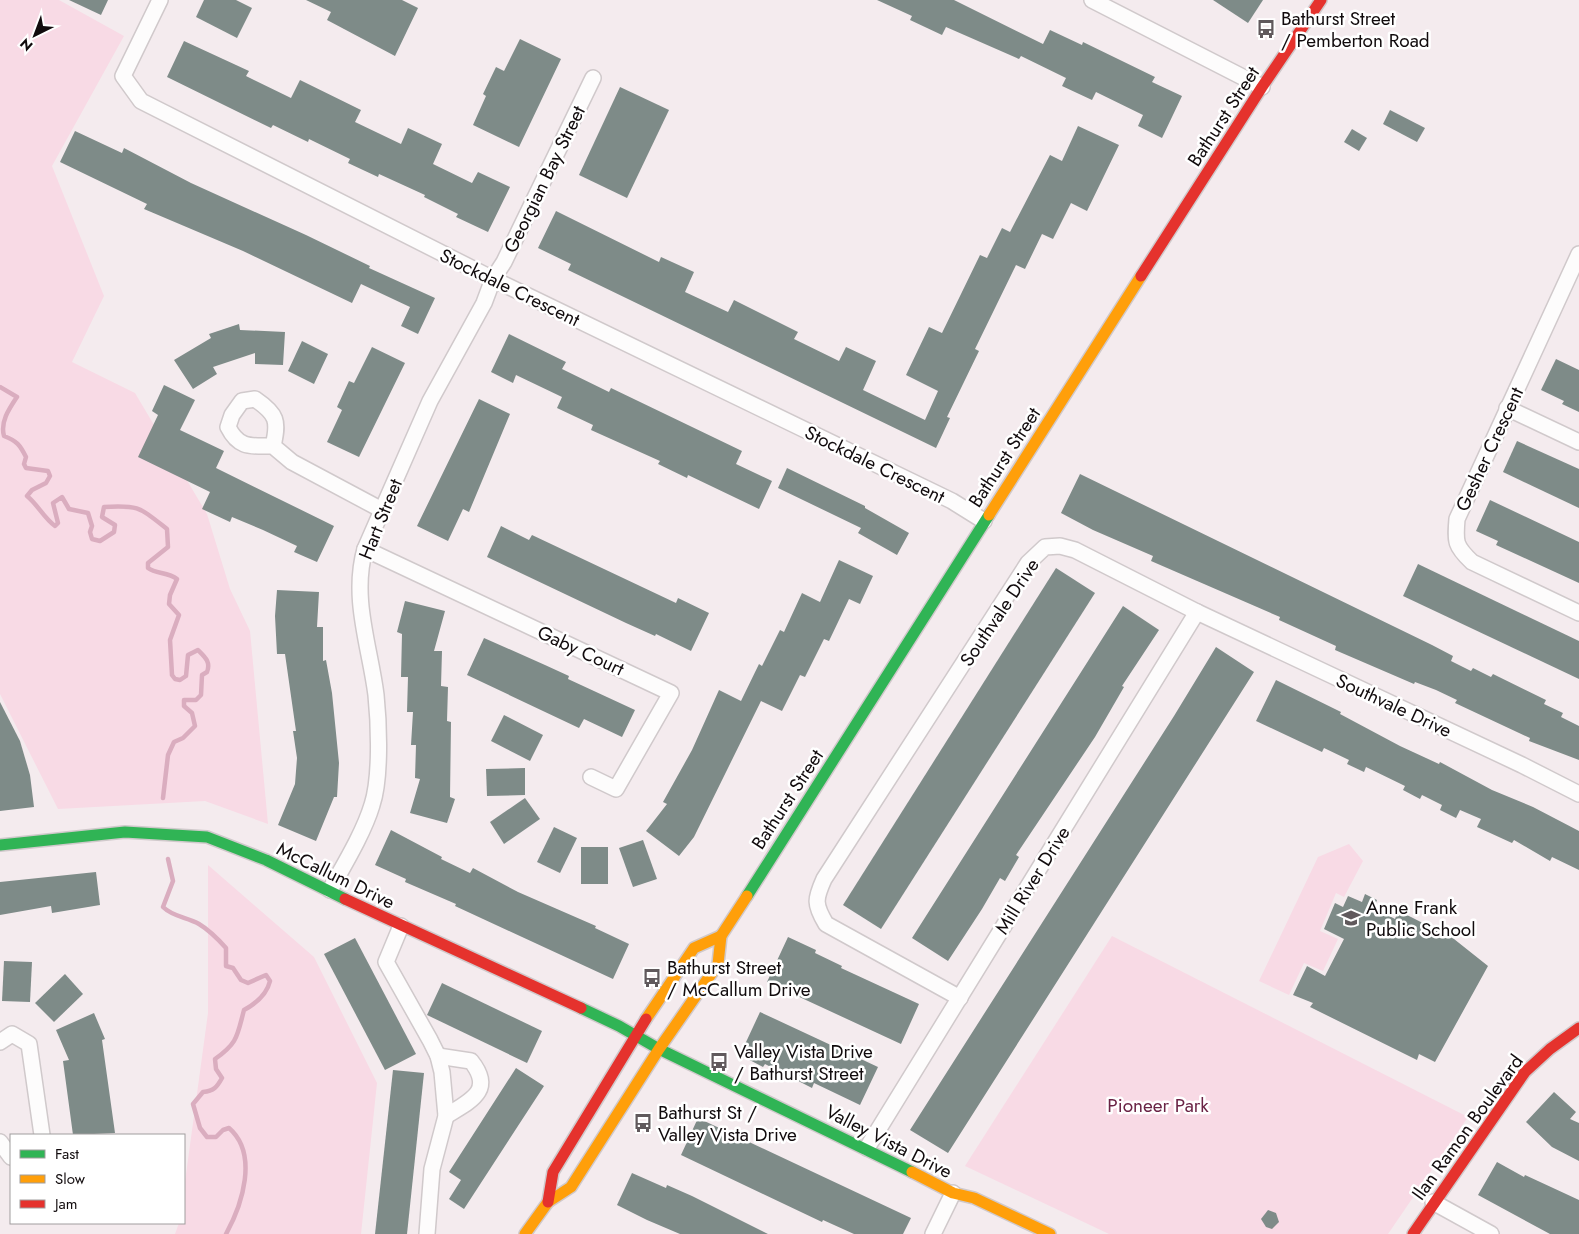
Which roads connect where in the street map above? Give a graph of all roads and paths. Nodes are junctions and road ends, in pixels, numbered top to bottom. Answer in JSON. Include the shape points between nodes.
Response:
{"nodes":[{"id":1,"x":160,"y":0,"type":"edge"},
{"id":2,"x":1092,"y":0,"type":"edge"},
{"id":3,"x":1320,"y":0,"type":"edge"},
{"id":4,"x":593,"y":78,"type":"dead end"},
{"id":5,"x":1262,"y":87,"type":"junction"},
{"id":6,"x":1577,"y":262,"type":"edge"},
{"id":7,"x":493,"y":279,"type":"junction"},
{"id":8,"x":1507,"y":408,"type":"junction"},
{"id":9,"x":1579,"y":442,"type":"edge"},
{"id":10,"x":273,"y":446,"type":"dead end"},
{"id":11,"x":382,"y":510,"type":"junction"},
{"id":12,"x":984,"y":521,"type":"junction"},
{"id":13,"x":365,"y":549,"type":"junction"},
{"id":14,"x":1197,"y":612,"type":"junction"},
{"id":15,"x":1579,"y":613,"type":"edge"},
{"id":16,"x":591,"y":777,"type":"dead end"},
{"id":17,"x":1579,"y":794,"type":"edge"},
{"id":18,"x":0,"y":845,"type":"edge"},
{"id":19,"x":330,"y":890,"type":"junction"},
{"id":20,"x":401,"y":926,"type":"junction"},
{"id":21,"x":721,"y":936,"type":"junction"},
{"id":22,"x":960,"y":998,"type":"junction"},
{"id":23,"x":1579,"y":1028,"type":"edge"},
{"id":24,"x":636,"y":1035,"type":"junction"},
{"id":25,"x":0,"y":1042,"type":"edge"},
{"id":26,"x":659,"y":1049,"type":"junction"},
{"id":27,"x":438,"y":1056,"type":"junction"},
{"id":28,"x":446,"y":1116,"type":"junction"},
{"id":29,"x":42,"y":1134,"type":"edge"},
{"id":30,"x":0,"y":1142,"type":"edge"},
{"id":31,"x":867,"y":1148,"type":"junction"},
{"id":32,"x":10,"y":1156,"type":"edge"},
{"id":33,"x":953,"y":1193,"type":"junction"},
{"id":34,"x":548,"y":1202,"type":"junction"},
{"id":35,"x":1433,"y":1202,"type":"junction"},
{"id":36,"x":427,"y":1234,"type":"edge"},
{"id":37,"x":525,"y":1234,"type":"edge"},
{"id":38,"x":934,"y":1234,"type":"edge"},
{"id":39,"x":1050,"y":1234,"type":"edge"},
{"id":40,"x":1413,"y":1234,"type":"edge"},
{"id":41,"x":1491,"y":1234,"type":"edge"}],
"edges":[{"from":1,"to":7,"type":"street","name":"Stockdale Crescent","via":[[123,76],[141,101]]},
{"from":2,"to":5,"type":"street"},
{"from":3,"to":5,"type":"main road","name":"Bathurst Street"},
{"from":4,"to":7,"type":"street","name":"Georgian Bay Street"},
{"from":5,"to":12,"type":"main road","name":"Bathurst Street"},
{"from":6,"to":8,"type":"street","name":"Gesher Crescent"},
{"from":7,"to":11,"type":"street","name":"Hart Street","via":[[484,303],[430,401]]},
{"from":7,"to":12,"type":"street","name":"Stockdale Crescent","via":[[952,501]]},
{"from":8,"to":9,"type":"street"},
{"from":8,"to":15,"type":"street","name":"Gesher Crescent","via":[[1457,519],[1455,536],[1458,549],[1472,562]]},
{"from":10,"to":11,"type":"street","via":[[292,462]]},
{"from":11,"to":13,"type":"street","name":"Hart Street"},
{"from":12,"to":21,"type":"main road","name":"Bathurst Street"},
{"from":13,"to":16,"type":"street","name":"Gaby Court","via":[[670,693],[616,789]]},
{"from":13,"to":19,"type":"street","name":"Hart Street","via":[[360,565],[362,622],[376,696],[378,768],[372,805]]},
{"from":14,"to":17,"type":"street","name":"Southvale Drive"},
{"from":14,"to":22,"type":"street","name":"Mill River Drive"},
{"from":14,"to":22,"type":"street","name":"Southvale Drive","via":[[1075,550],[1045,547],[1028,563],[824,878],[816,897],[818,911],[826,924]]},
{"from":18,"to":19,"type":"main road","name":"McCallum Drive","via":[[125,832],[207,837]]},
{"from":19,"to":20,"type":"main road","name":"McCallum Drive"},
{"from":20,"to":24,"type":"main road","name":"McCallum Drive"},
{"from":20,"to":27,"type":"street","via":[[386,962]]},
{"from":21,"to":24,"type":"main road","name":"Bathurst Street","via":[[694,948]]},
{"from":21,"to":26,"type":"main road","name":"Bathurst Street","via":[[718,964]]},
{"from":22,"to":31,"type":"street","name":"Mill River Drive"},
{"from":23,"to":35,"type":"main road","name":"Ilan Ramon Boulevard","via":[[1525,1072]]},
{"from":24,"to":26,"type":"main road","name":"McCallum Drive"},
{"from":24,"to":34,"type":"main road","name":"Bathurst Street","via":[[553,1172]]},
{"from":25,"to":29,"type":"street","via":[[12,1034],[29,1044]]},
{"from":26,"to":31,"type":"main road","name":"Valley Vista Drive"},
{"from":26,"to":34,"type":"main road","name":"Bathurst Street","via":[[570,1187]]},
{"from":27,"to":28,"type":"street"},
{"from":27,"to":28,"type":"street","via":[[471,1061],[481,1073],[480,1089],[472,1100]]},
{"from":28,"to":36,"type":"street","via":[[432,1169]]},
{"from":30,"to":32,"type":"street"},
{"from":31,"to":33,"type":"main road","name":"Valley Vista Drive"},
{"from":33,"to":38,"type":"street"},
{"from":33,"to":39,"type":"main road","name":"Valley Vista Drive","via":[[974,1198]]},
{"from":34,"to":37,"type":"main road","name":"Bathurst Street"},
{"from":35,"to":40,"type":"main road","name":"Ilan Ramon Boulevard"},
{"from":35,"to":41,"type":"street"}]}
